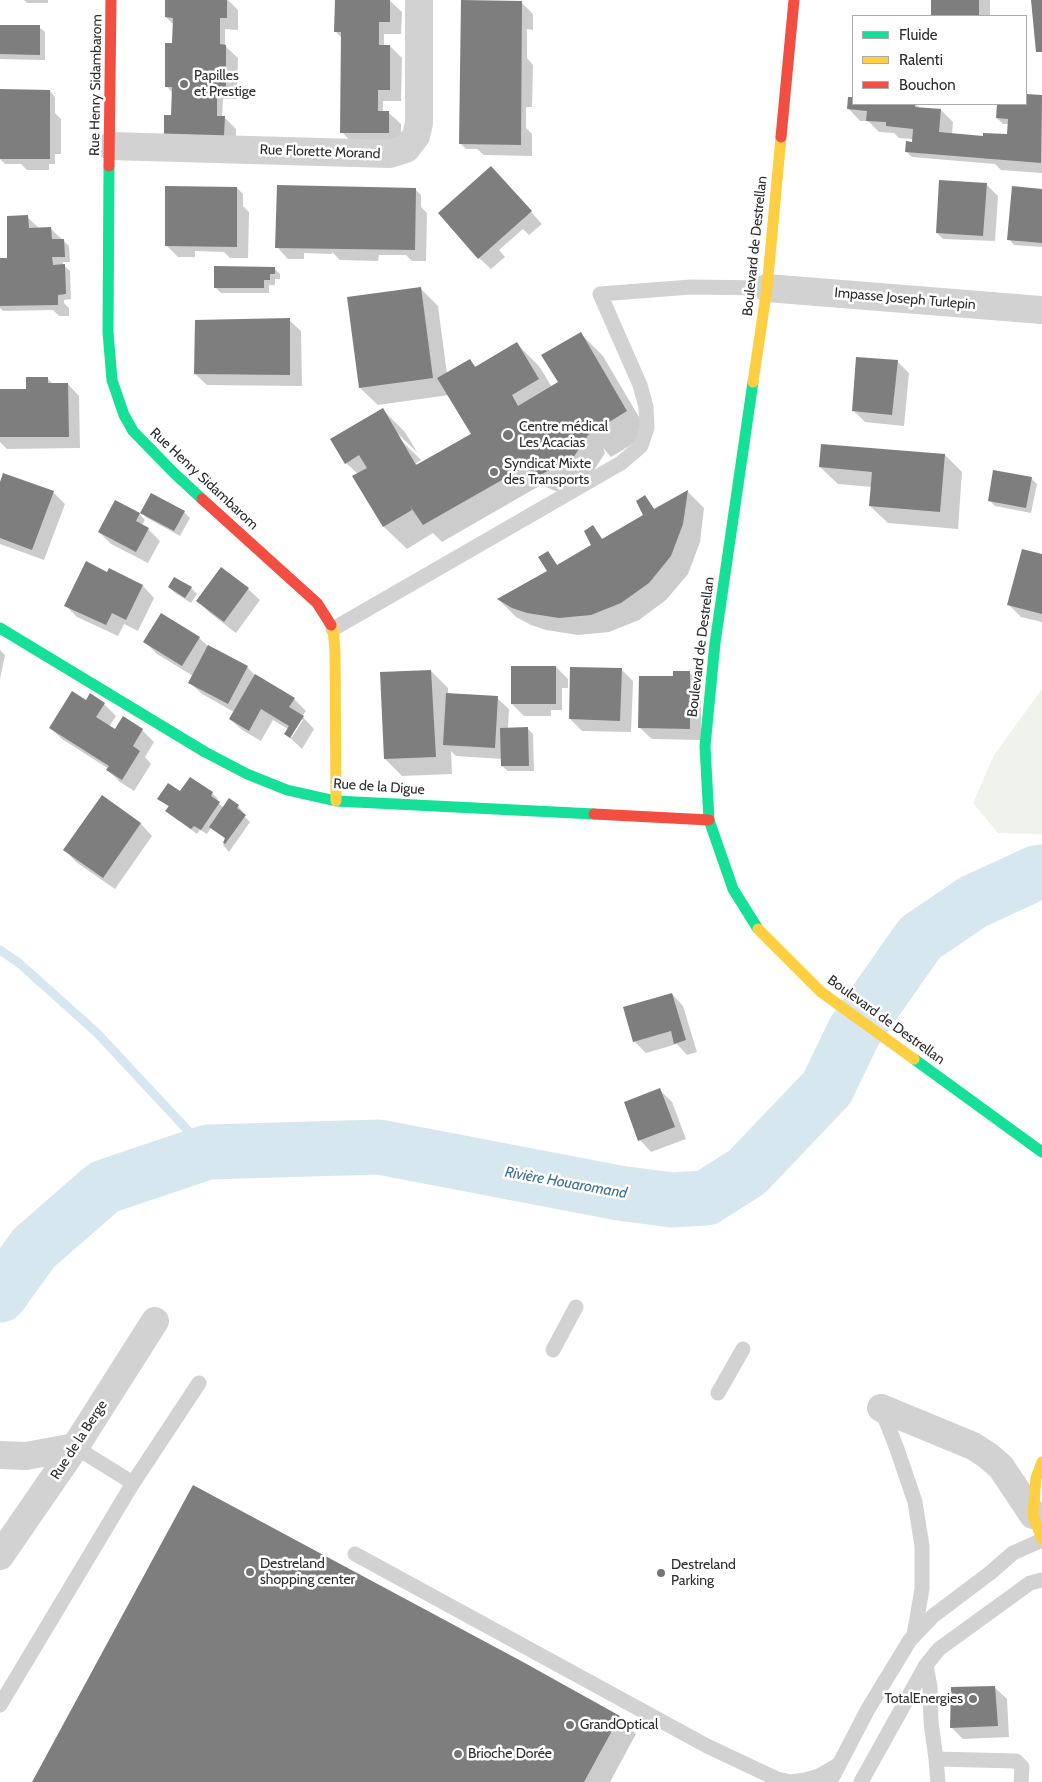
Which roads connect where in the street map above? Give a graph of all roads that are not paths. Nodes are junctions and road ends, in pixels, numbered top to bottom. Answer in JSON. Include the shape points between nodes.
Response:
{"nodes":[{"id":1,"x":112,"y":0,"type":"edge"},
{"id":2,"x":419,"y":0,"type":"edge"},
{"id":3,"x":794,"y":0,"type":"edge"},
{"id":4,"x":110,"y":146,"type":"junction"},
{"id":5,"x":767,"y":288,"type":"junction"},
{"id":6,"x":1042,"y":310,"type":"edge"},
{"id":7,"x":0,"y":628,"type":"edge"},
{"id":8,"x":333,"y":629,"type":"junction"},
{"id":9,"x":336,"y":801,"type":"junction"},
{"id":10,"x":709,"y":820,"type":"junction"},
{"id":11,"x":1042,"y":1152,"type":"edge"},
{"id":12,"x":576,"y":1307,"type":"dead end"},
{"id":13,"x":155,"y":1321,"type":"dead end"},
{"id":14,"x":743,"y":1349,"type":"dead end"},
{"id":15,"x":552,"y":1350,"type":"dead end"},
{"id":16,"x":199,"y":1383,"type":"dead end"},
{"id":17,"x":718,"y":1393,"type":"dead end"},
{"id":18,"x":881,"y":1408,"type":"joint"},
{"id":19,"x":75,"y":1447,"type":"junction"},
{"id":20,"x":0,"y":1455,"type":"edge"},
{"id":21,"x":1042,"y":1462,"type":"edge"},
{"id":22,"x":133,"y":1483,"type":"junction"},
{"id":23,"x":1039,"y":1532,"type":"edge"},
{"id":24,"x":355,"y":1554,"type":"dead end"},
{"id":25,"x":0,"y":1556,"type":"edge"},
{"id":26,"x":1042,"y":1580,"type":"edge"},
{"id":27,"x":914,"y":1636,"type":"junction"},
{"id":28,"x":926,"y":1665,"type":"junction"},
{"id":29,"x":0,"y":1705,"type":"edge"},
{"id":30,"x":936,"y":1759,"type":"junction"},
{"id":31,"x":838,"y":1765,"type":"junction"},
{"id":32,"x":776,"y":1780,"type":"edge"},
{"id":33,"x":830,"y":1782,"type":"edge"},
{"id":34,"x":861,"y":1782,"type":"edge"},
{"id":35,"x":938,"y":1782,"type":"edge"},
{"id":36,"x":1021,"y":1782,"type":"edge"}],
"edges":[{"from":1,"to":4,"type":"street","name":"Rue Henry Sidambarom"},
{"from":2,"to":4,"type":"street","name":"Rue Florette Morand","via":[[419,123],[416,136],[406,149],[390,154]]},
{"from":3,"to":5,"type":"street","name":"Boulevard de Destrellan"},
{"from":4,"to":8,"type":"street","name":"Rue Henry Sidambarom","via":[[109,357],[112,380],[124,415],[133,432],[174,473],[317,603]]},
{"from":5,"to":6,"type":"street","name":"Impasse Joseph Turlepin"},
{"from":5,"to":8,"type":"lane","via":[[691,287],[600,294],[640,385],[646,407],[647,428],[641,446],[621,463]]},
{"from":5,"to":10,"type":"street","name":"Boulevard de Destrellan","via":[[715,643],[706,746]]},
{"from":7,"to":9,"type":"street","name":"Rue de la Digue","via":[[247,774],[288,790]]},
{"from":8,"to":9,"type":"street","name":"Rue Henry Sidambarom"},
{"from":9,"to":10,"type":"street","name":"Rue de la Digue"},
{"from":10,"to":11,"type":"street","name":"Boulevard de Destrellan","via":[[733,889],[755,926],[821,992]]},
{"from":12,"to":15,"type":"lane"},
{"from":13,"to":19,"type":"street","name":"Rue de la Berge"},
{"from":14,"to":17,"type":"lane"},
{"from":16,"to":22,"type":"lane"},
{"from":18,"to":23,"type":"street","via":[[974,1446],[987,1455],[1001,1467]]},
{"from":18,"to":27,"type":"lane","via":[[915,1502],[922,1546],[922,1590]]},
{"from":19,"to":20,"type":"street","via":[[26,1456]]},
{"from":19,"to":22,"type":"lane"},
{"from":19,"to":25,"type":"street","name":"Rue de la Berge"},
{"from":21,"to":23,"type":"street","via":[[1036,1478]]},
{"from":22,"to":29,"type":"lane"},
{"from":23,"to":27,"type":"lane","via":[[933,1616]]},
{"from":24,"to":32,"type":"lane","via":[[707,1746]]},
{"from":26,"to":28,"type":"lane","via":[[1030,1583],[978,1620],[939,1649]]},
{"from":27,"to":31,"type":"lane","via":[[868,1708]]},
{"from":28,"to":30,"type":"lane"},
{"from":28,"to":34,"type":"lane"},
{"from":30,"to":35,"type":"lane"},
{"from":30,"to":36,"type":"lane","via":[[1016,1761],[1022,1767]]},
{"from":31,"to":32,"type":"lane","via":[[805,1780]]},
{"from":31,"to":33,"type":"lane"}]}
